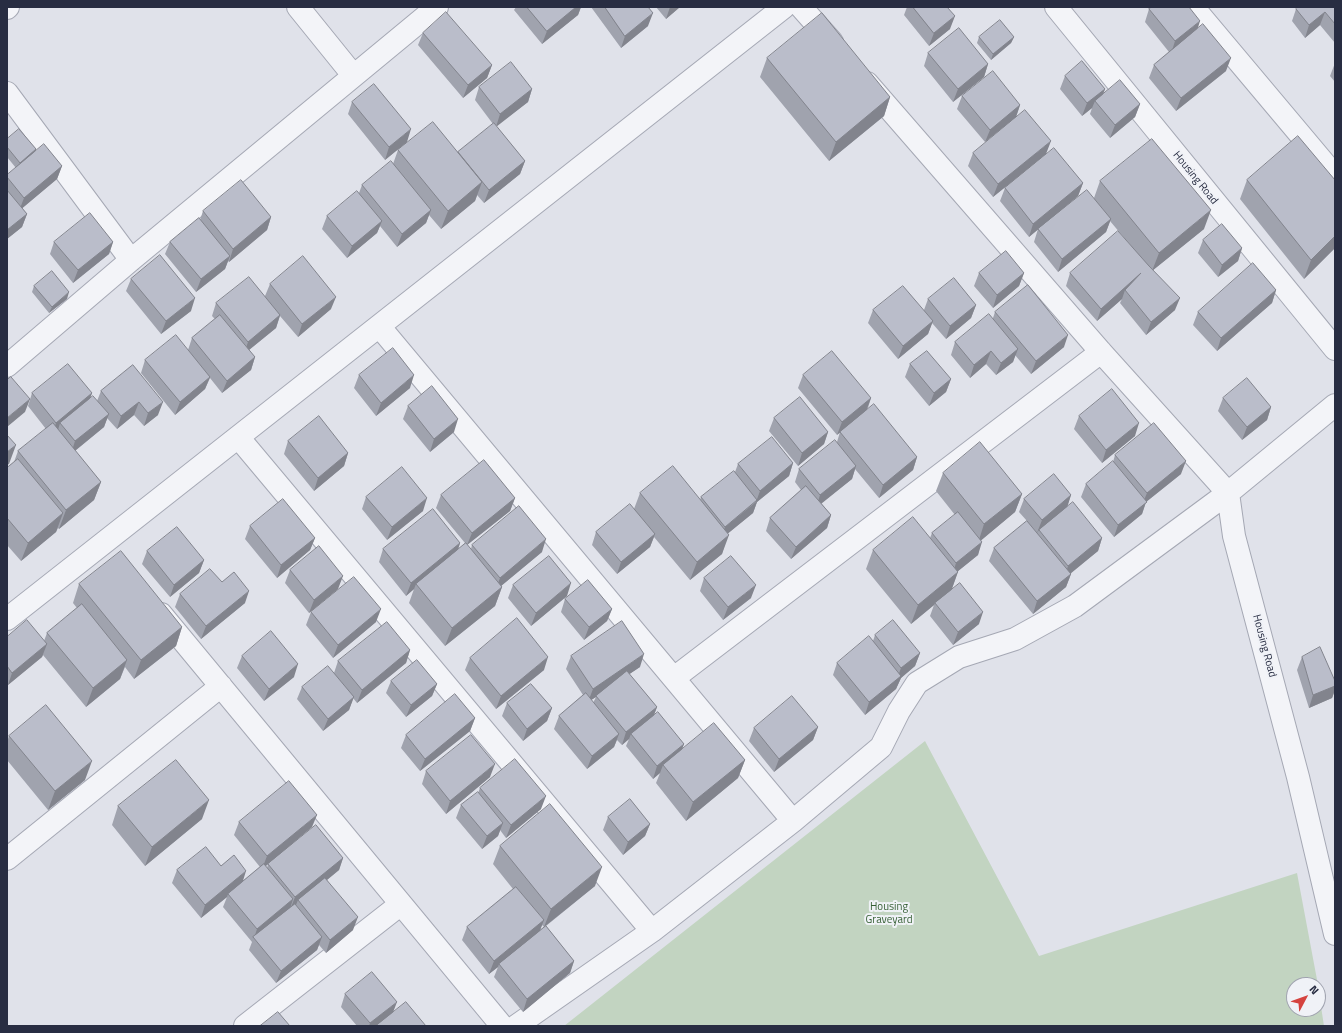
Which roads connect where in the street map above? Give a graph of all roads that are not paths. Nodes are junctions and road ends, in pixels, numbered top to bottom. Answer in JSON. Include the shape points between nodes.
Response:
{"nodes":[{"id":1,"x":298,"y":7,"type":"edge"},
{"id":2,"x":436,"y":7,"type":"edge"},
{"id":3,"x":784,"y":7,"type":"edge"},
{"id":4,"x":801,"y":7,"type":"edge"},
{"id":5,"x":1056,"y":7,"type":"edge"},
{"id":6,"x":1193,"y":7,"type":"edge"},
{"id":7,"x":353,"y":75,"type":"junction"},
{"id":8,"x":11,"y":107,"type":"edge"},
{"id":9,"x":1335,"y":176,"type":"edge"},
{"id":10,"x":131,"y":260,"type":"junction"},
{"id":11,"x":379,"y":326,"type":"junction"},
{"id":12,"x":1335,"y":349,"type":"edge"},
{"id":13,"x":1101,"y":352,"type":"junction"},
{"id":14,"x":7,"y":366,"type":"edge"},
{"id":15,"x":1335,"y":405,"type":"edge"},
{"id":16,"x":238,"y":437,"type":"junction"},
{"id":17,"x":1228,"y":493,"type":"junction"},
{"id":18,"x":103,"y":544,"type":"junction"},
{"id":19,"x":117,"y":561,"type":"edge"},
{"id":20,"x":147,"y":597,"type":"edge"},
{"id":21,"x":7,"y":619,"type":"edge"},
{"id":22,"x":674,"y":678,"type":"junction"},
{"id":23,"x":221,"y":686,"type":"junction"},
{"id":24,"x":793,"y":821,"type":"junction"},
{"id":25,"x":7,"y":859,"type":"edge"},
{"id":26,"x":401,"y":904,"type":"junction"},
{"id":27,"x":652,"y":931,"type":"junction"},
{"id":28,"x":1335,"y":934,"type":"edge"},
{"id":29,"x":245,"y":1026,"type":"edge"},
{"id":30,"x":502,"y":1026,"type":"edge"},
{"id":31,"x":516,"y":1026,"type":"edge"}],
"edges":[{"from":1,"to":7,"type":"street"},
{"from":2,"to":7,"type":"street"},
{"from":3,"to":11,"type":"street"},
{"from":4,"to":13,"type":"street"},
{"from":5,"to":12,"type":"street","name":"Housing Road"},
{"from":6,"to":9,"type":"street"},
{"from":7,"to":10,"type":"street"},
{"from":8,"to":10,"type":"street"},
{"from":10,"to":14,"type":"street"},
{"from":11,"to":16,"type":"street"},
{"from":11,"to":22,"type":"street"},
{"from":13,"to":17,"type":"street"},
{"from":13,"to":22,"type":"street"},
{"from":15,"to":17,"type":"street"},
{"from":16,"to":18,"type":"street"},
{"from":16,"to":27,"type":"street"},
{"from":17,"to":24,"type":"street","via":[[1075,606],[1015,639],[959,657],[917,683],[881,747]]},
{"from":17,"to":28,"type":"street","name":"Housing Road","via":[[1234,536],[1298,777]]},
{"from":18,"to":19,"type":"street"},
{"from":18,"to":21,"type":"street"},
{"from":20,"to":23,"type":"street"},
{"from":22,"to":24,"type":"street"},
{"from":23,"to":25,"type":"street"},
{"from":23,"to":26,"type":"street"},
{"from":24,"to":27,"type":"street"},
{"from":26,"to":29,"type":"street"},
{"from":26,"to":30,"type":"street"},
{"from":27,"to":31,"type":"street"}]}
